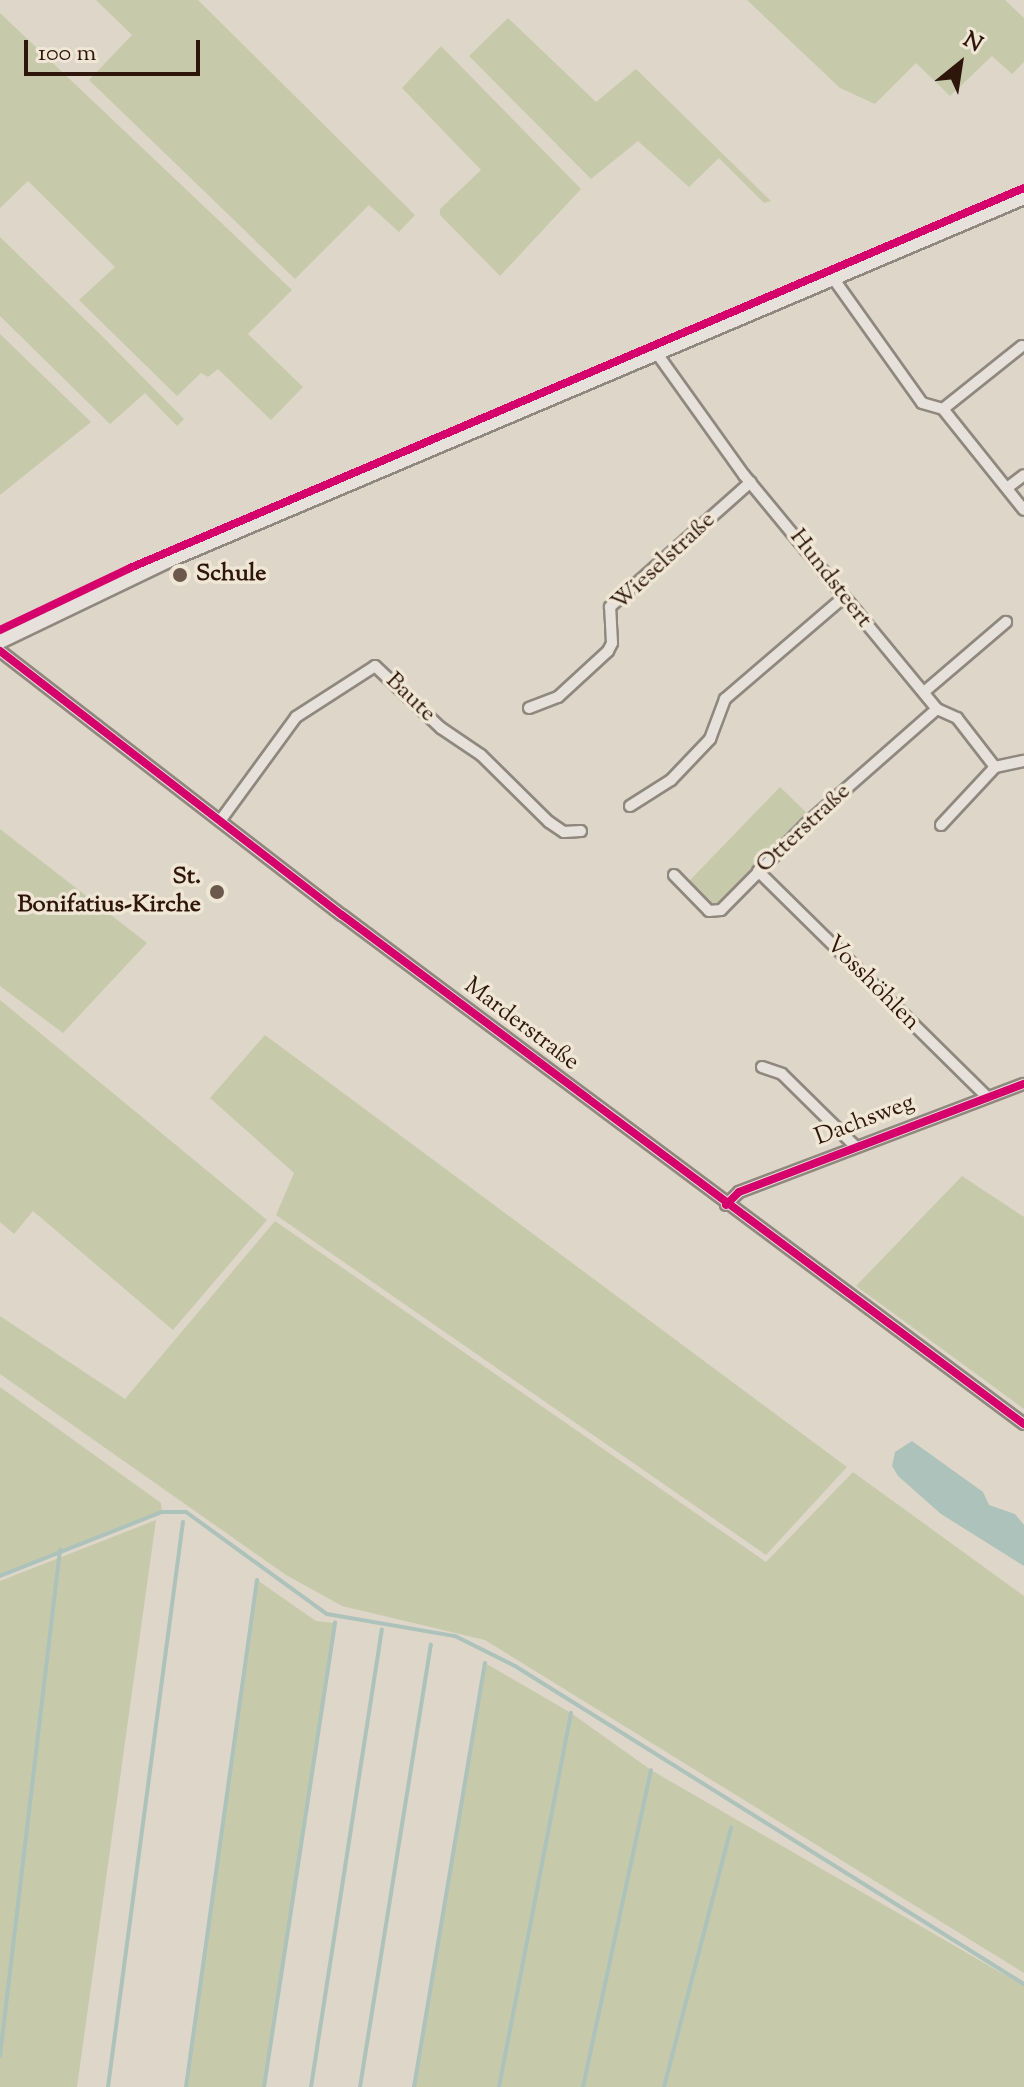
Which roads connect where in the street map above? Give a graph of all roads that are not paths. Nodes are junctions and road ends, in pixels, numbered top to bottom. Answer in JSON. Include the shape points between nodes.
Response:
{"nodes":[{"id":1,"x":1024,"y":197,"type":"edge"},
{"id":2,"x":833,"y":278,"type":"junction"},
{"id":3,"x":1022,"y":346,"type":"dead end"},
{"id":4,"x":658,"y":355,"type":"junction"},
{"id":5,"x":943,"y":409,"type":"junction"},
{"id":6,"x":1024,"y":475,"type":"edge"},
{"id":7,"x":751,"y":482,"type":"junction"},
{"id":8,"x":1007,"y":488,"type":"junction"},
{"id":9,"x":1024,"y":510,"type":"edge"},
{"id":10,"x":843,"y":598,"type":"junction"},
{"id":11,"x":1006,"y":622,"type":"dead end"},
{"id":12,"x":0,"y":641,"type":"edge"},
{"id":13,"x":0,"y":651,"type":"edge"},
{"id":14,"x":924,"y":692,"type":"junction"},
{"id":15,"x":529,"y":708,"type":"dead end"},
{"id":16,"x":937,"y":709,"type":"junction"},
{"id":17,"x":1024,"y":761,"type":"edge"},
{"id":18,"x":995,"y":767,"type":"junction"},
{"id":19,"x":630,"y":806,"type":"dead end"},
{"id":20,"x":220,"y":821,"type":"junction"},
{"id":21,"x":941,"y":825,"type":"dead end"},
{"id":22,"x":581,"y":831,"type":"dead end"},
{"id":23,"x":758,"y":871,"type":"junction"},
{"id":24,"x":674,"y":875,"type":"dead end"},
{"id":25,"x":762,"y":1067,"type":"dead end"},
{"id":26,"x":1024,"y":1084,"type":"edge"},
{"id":27,"x":987,"y":1097,"type":"junction"},
{"id":28,"x":855,"y":1146,"type":"junction"},
{"id":29,"x":726,"y":1205,"type":"junction"},
{"id":30,"x":1024,"y":1424,"type":"edge"}],
"edges":[{"from":1,"to":2,"type":"street"},
{"from":2,"to":4,"type":"street"},
{"from":2,"to":5,"type":"street","via":[[922,403]]},
{"from":3,"to":5,"type":"street"},
{"from":4,"to":7,"type":"street","name":"Hundsteert"},
{"from":4,"to":12,"type":"street","via":[[168,560]]},
{"from":5,"to":8,"type":"street"},
{"from":6,"to":8,"type":"street"},
{"from":7,"to":10,"type":"street","name":"Hundsteert","via":[[835,579]]},
{"from":7,"to":15,"type":"street","name":"Wieselstraße","via":[[610,607],[608,651],[558,697]]},
{"from":8,"to":9,"type":"street"},
{"from":10,"to":14,"type":"street","name":"Hundsteert"},
{"from":10,"to":19,"type":"street","via":[[725,699],[710,739],[671,780]]},
{"from":11,"to":14,"type":"street"},
{"from":13,"to":20,"type":"street","name":"Marderstraße"},
{"from":14,"to":16,"type":"street","name":"Hundsteert"},
{"from":16,"to":18,"type":"street","name":"Hundsteert","via":[[957,718]]},
{"from":16,"to":23,"type":"street","name":"Otterstraße"},
{"from":17,"to":18,"type":"street"},
{"from":18,"to":21,"type":"street"},
{"from":20,"to":22,"type":"street","name":"Baute","via":[[296,717],[375,666],[441,728],[476,750],[549,822],[564,832]]},
{"from":20,"to":29,"type":"street","name":"Marderstraße"},
{"from":23,"to":24,"type":"street","name":"Otterstraße","via":[[716,913]]},
{"from":23,"to":27,"type":"street","name":"Vosshöhlen"},
{"from":25,"to":28,"type":"street","via":[[782,1074]]},
{"from":26,"to":27,"type":"street","name":"Dachsweg"},
{"from":27,"to":28,"type":"street","name":"Dachsweg"},
{"from":28,"to":29,"type":"street","name":"Dachsweg","via":[[739,1192]]},
{"from":29,"to":30,"type":"street","name":"Marderstraße"}]}
